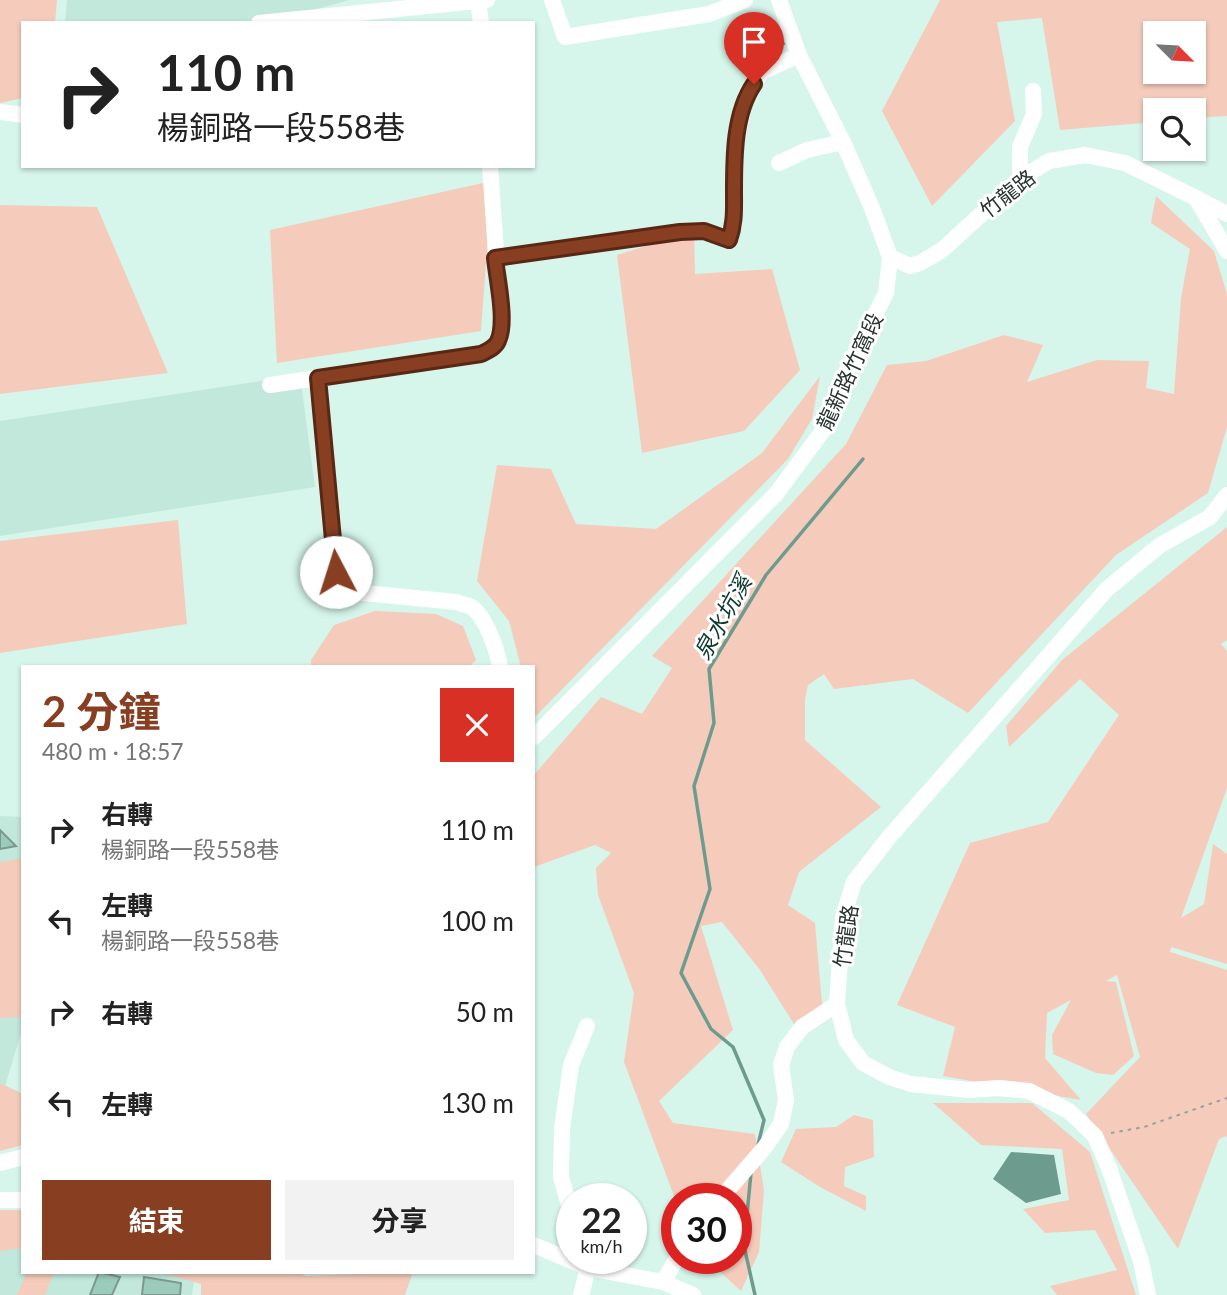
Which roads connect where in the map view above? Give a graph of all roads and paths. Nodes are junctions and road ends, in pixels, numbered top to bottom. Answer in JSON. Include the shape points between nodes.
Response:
{"nodes":[{"id":1,"x":552,"y":0,"type":"edge"},
{"id":2,"x":745,"y":0,"type":"edge"},
{"id":3,"x":779,"y":0,"type":"edge"},
{"id":4,"x":482,"y":1,"type":"edge"},
{"id":5,"x":279,"y":21,"type":"edge"},
{"id":6,"x":481,"y":21,"type":"edge"},
{"id":7,"x":799,"y":55,"type":"junction"},
{"id":8,"x":1033,"y":91,"type":"dead end"},
{"id":9,"x":0,"y":112,"type":"edge"},
{"id":10,"x":21,"y":115,"type":"edge"},
{"id":11,"x":843,"y":142,"type":"junction"},
{"id":12,"x":779,"y":163,"type":"dead end"},
{"id":13,"x":490,"y":168,"type":"edge"},
{"id":14,"x":1020,"y":179,"type":"junction"},
{"id":15,"x":1196,"y":198,"type":"junction"},
{"id":16,"x":1227,"y":214,"type":"edge"},
{"id":17,"x":1227,"y":251,"type":"edge"},
{"id":18,"x":890,"y":257,"type":"junction"},
{"id":19,"x":495,"y":258,"type":"junction"},
{"id":20,"x":318,"y":378,"type":"junction"},
{"id":21,"x":270,"y":385,"type":"dead end"},
{"id":22,"x":1226,"y":499,"type":"edge"},
{"id":23,"x":500,"y":665,"type":"edge"},
{"id":24,"x":535,"y":736,"type":"edge"},
{"id":25,"x":837,"y":1004,"type":"junction"},
{"id":26,"x":587,"y":1026,"type":"dead end"},
{"id":27,"x":1227,"y":1098,"type":"edge"},
{"id":28,"x":1095,"y":1136,"type":"junction"},
{"id":29,"x":21,"y":1158,"type":"edge"},
{"id":30,"x":0,"y":1163,"type":"edge"},
{"id":31,"x":563,"y":1183,"type":"edge"},
{"id":32,"x":733,"y":1183,"type":"edge"},
{"id":33,"x":0,"y":1200,"type":"edge"},
{"id":34,"x":21,"y":1200,"type":"edge"},
{"id":35,"x":535,"y":1245,"type":"edge"},
{"id":36,"x":556,"y":1253,"type":"edge"},
{"id":37,"x":584,"y":1274,"type":"edge"},
{"id":38,"x":631,"y":1274,"type":"edge"},
{"id":39,"x":668,"y":1274,"type":"edge"},
{"id":40,"x":663,"y":1282,"type":"junction"},
{"id":41,"x":581,"y":1295,"type":"edge"},
{"id":42,"x":693,"y":1295,"type":"edge"},
{"id":43,"x":1148,"y":1295,"type":"edge"}],
"edges":[{"from":1,"to":2,"type":"street","via":[[565,37],[709,14]]},
{"from":3,"to":7,"type":"street","name":"龍新路竹窩段"},
{"from":4,"to":5,"type":"street"},
{"from":4,"to":6,"type":"street"},
{"from":7,"to":11,"type":"street","name":"龍新路竹窩段"},
{"from":7,"to":19,"type":"street","via":[[762,72],[746,95],[736,144],[734,225],[729,240],[704,231],[680,232]]},
{"from":8,"to":14,"type":"street","via":[[1034,114],[1020,147]]},
{"from":9,"to":10,"type":"street"},
{"from":11,"to":12,"type":"street","via":[[807,150]]},
{"from":11,"to":18,"type":"street","name":"龍新路竹窩段"},
{"from":13,"to":19,"type":"street"},
{"from":14,"to":15,"type":"street","name":"竹龍路","via":[[1049,161],[1085,155],[1125,163]]},
{"from":14,"to":18,"type":"street","name":"竹龍路","via":[[942,250],[920,264],[910,266]]},
{"from":15,"to":16,"type":"street","name":"竹龍路"},
{"from":15,"to":17,"type":"street"},
{"from":18,"to":24,"type":"street","name":"龍新路竹窩段","via":[[886,293],[843,378],[824,429],[776,494]]},
{"from":19,"to":20,"type":"street","via":[[501,324],[492,349]]},
{"from":20,"to":21,"type":"street"},
{"from":20,"to":23,"type":"street","via":[[336,572],[341,584],[354,592],[472,607]]},
{"from":22,"to":25,"type":"street","name":"竹龍路","via":[[1210,517],[1159,546],[1107,589],[854,882],[843,917]]},
{"from":25,"to":28,"type":"street","name":"竹龍路","via":[[846,1040],[863,1063],[889,1077],[938,1088],[1030,1091],[1069,1111]]},
{"from":25,"to":32,"type":"street","via":[[802,1027],[787,1046],[781,1065],[785,1114],[765,1147]]},
{"from":26,"to":31,"type":"street","via":[[571,1065],[562,1129]]},
{"from":27,"to":28,"type":"path","via":[[1144,1127]]},
{"from":28,"to":43,"type":"street","name":"竹龍路","via":[[1123,1204]]},
{"from":29,"to":30,"type":"street"},
{"from":33,"to":34,"type":"street"},
{"from":35,"to":36,"type":"street"},
{"from":37,"to":41,"type":"street"},
{"from":38,"to":40,"type":"street"},
{"from":39,"to":40,"type":"street"},
{"from":40,"to":42,"type":"street"}]}
